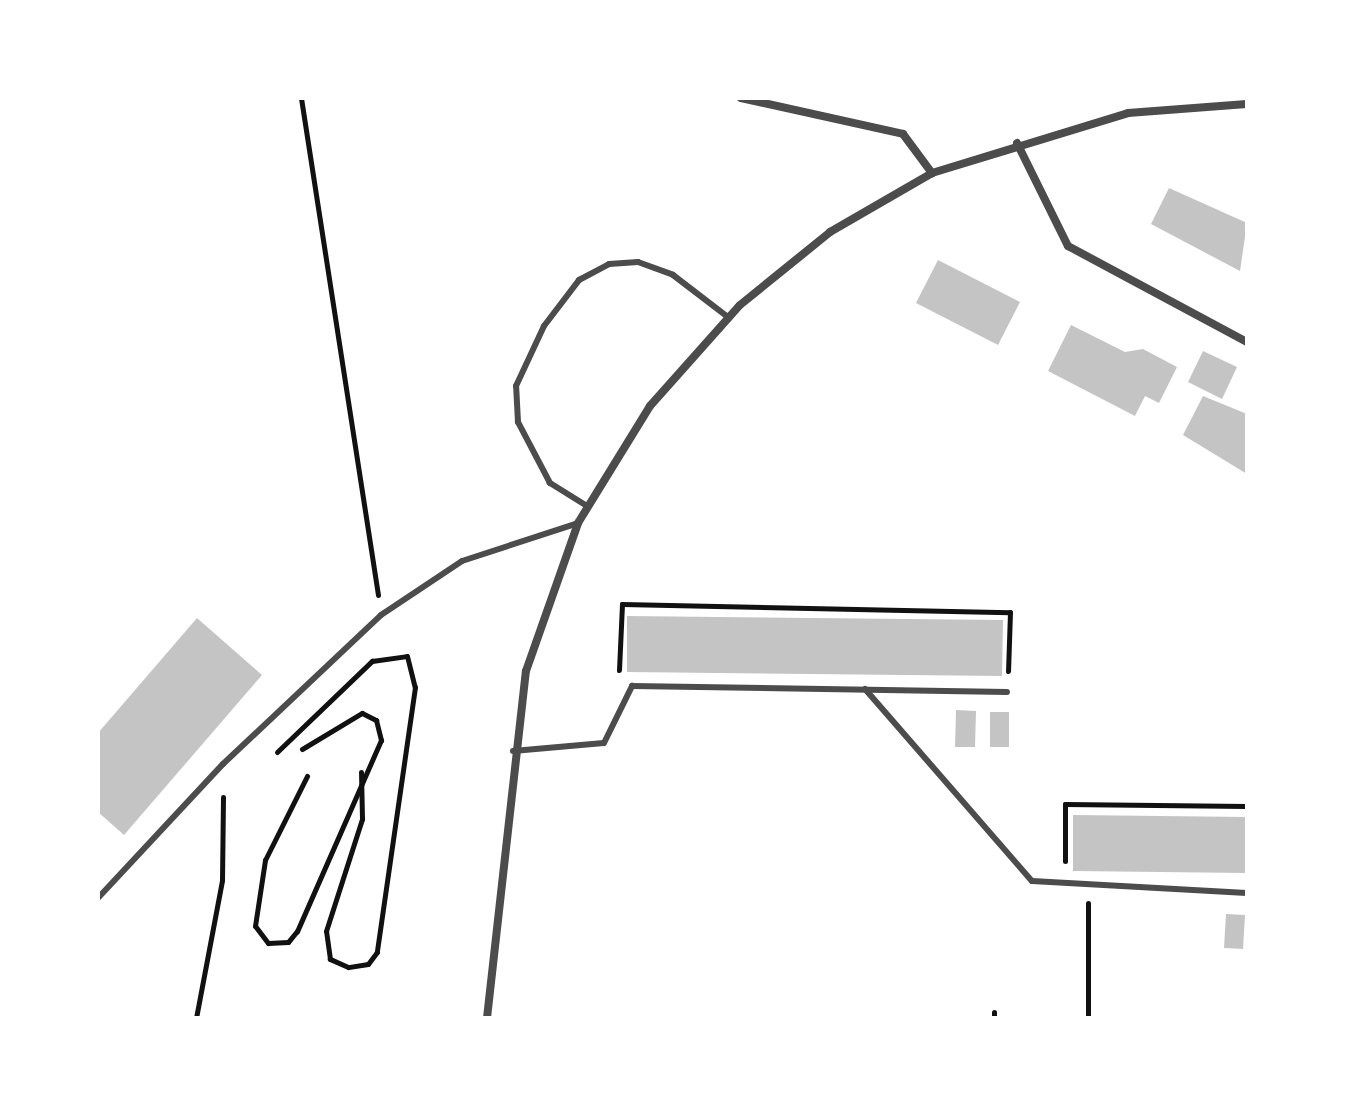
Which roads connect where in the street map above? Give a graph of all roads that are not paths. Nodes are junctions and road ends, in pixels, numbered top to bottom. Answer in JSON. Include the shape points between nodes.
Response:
{"nodes":[{"id":1,"x":741,"y":98,"type":"edge"},
{"id":2,"x":1247,"y":104,"type":"edge"},
{"id":3,"x":1017,"y":143,"type":"junction"},
{"id":4,"x":932,"y":173,"type":"junction"},
{"id":5,"x":729,"y":318,"type":"junction"},
{"id":6,"x":1247,"y":342,"type":"edge"},
{"id":7,"x":587,"y":506,"type":"junction"},
{"id":8,"x":578,"y":523,"type":"junction"},
{"id":9,"x":865,"y":689,"type":"junction"},
{"id":10,"x":1007,"y":692,"type":"road end"},
{"id":11,"x":513,"y":751,"type":"junction"},
{"id":12,"x":1247,"y":893,"type":"edge"},
{"id":13,"x":98,"y":898,"type":"edge"},
{"id":14,"x":487,"y":1018,"type":"edge"}],
"edges":[{"from":1,"to":4,"type":"street","via":[[903,134]]},
{"from":2,"to":3,"type":"street","via":[[1128,113]]},
{"from":3,"to":4,"type":"street"},
{"from":3,"to":6,"type":"street","via":[[1068,246]]},
{"from":4,"to":5,"type":"street","via":[[830,232]]},
{"from":5,"to":7,"type":"street","via":[[650,406]]},
{"from":5,"to":7,"type":"lane","via":[[673,275],[638,262],[609,264],[579,280],[544,326],[516,386],[518,422],[550,483]]},
{"from":7,"to":8,"type":"street"},
{"from":8,"to":11,"type":"street","via":[[526,671]]},
{"from":8,"to":13,"type":"lane","via":[[462,561],[381,615],[223,764]]},
{"from":9,"to":10,"type":"lane"},
{"from":9,"to":11,"type":"lane","via":[[632,686],[604,743]]},
{"from":9,"to":12,"type":"lane","via":[[1032,881],[1088,890]]},
{"from":11,"to":14,"type":"street"}]}
